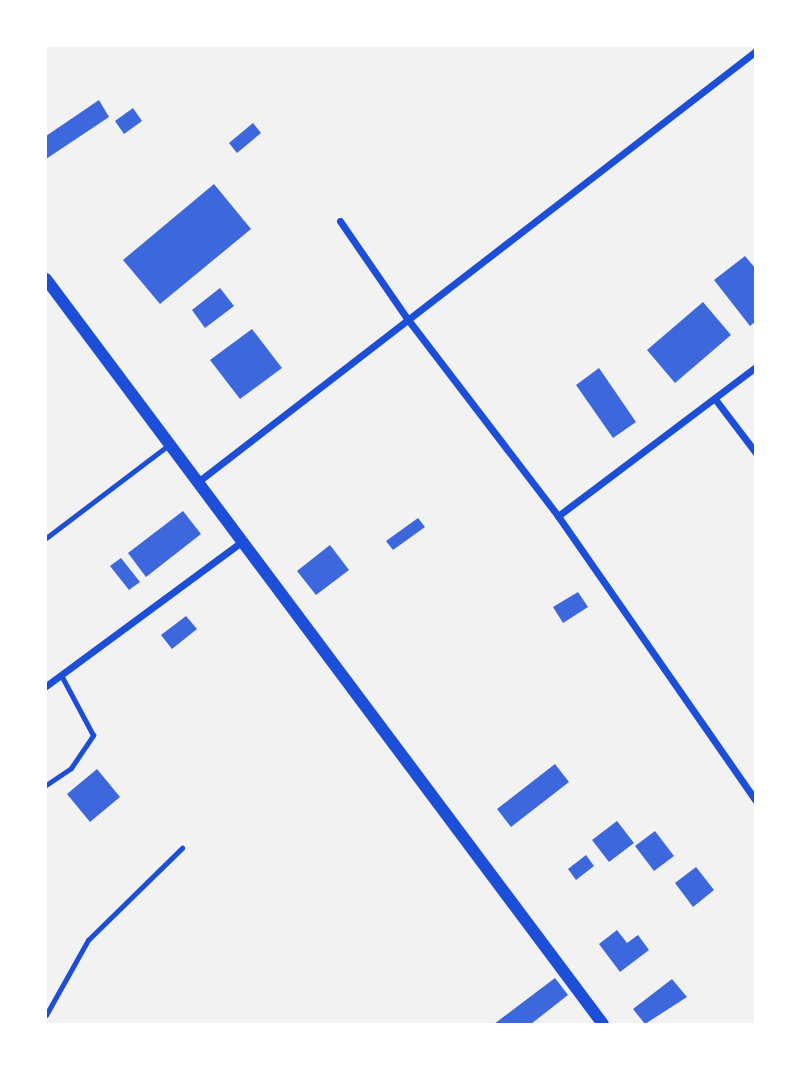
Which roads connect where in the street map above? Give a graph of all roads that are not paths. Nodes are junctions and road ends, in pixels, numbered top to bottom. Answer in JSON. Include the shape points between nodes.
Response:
{"nodes":[{"id":1,"x":755,"y":51,"type":"edge"},
{"id":2,"x":340,"y":221,"type":"dead end"},
{"id":3,"x":46,"y":279,"type":"edge"},
{"id":4,"x":406,"y":317,"type":"junction"},
{"id":5,"x":755,"y":367,"type":"edge"},
{"id":6,"x":715,"y":399,"type":"junction"},
{"id":7,"x":170,"y":444,"type":"junction"},
{"id":8,"x":755,"y":453,"type":"edge"},
{"id":9,"x":199,"y":481,"type":"junction"},
{"id":10,"x":558,"y":516,"type":"junction"},
{"id":11,"x":46,"y":538,"type":"edge"},
{"id":12,"x":244,"y":541,"type":"junction"},
{"id":13,"x":61,"y":675,"type":"junction"},
{"id":14,"x":46,"y":686,"type":"edge"},
{"id":15,"x":46,"y":785,"type":"edge"},
{"id":16,"x":755,"y":801,"type":"edge"},
{"id":17,"x":182,"y":848,"type":"dead end"},
{"id":18,"x":46,"y":1015,"type":"edge"},
{"id":19,"x":603,"y":1024,"type":"edge"}],
"edges":[{"from":1,"to":4,"type":"street"},
{"from":2,"to":4,"type":"street"},
{"from":3,"to":7,"type":"street"},
{"from":4,"to":9,"type":"street"},
{"from":4,"to":10,"type":"street"},
{"from":5,"to":6,"type":"street"},
{"from":6,"to":8,"type":"street"},
{"from":6,"to":10,"type":"street"},
{"from":7,"to":9,"type":"street"},
{"from":7,"to":11,"type":"lane"},
{"from":9,"to":12,"type":"street"},
{"from":10,"to":16,"type":"street"},
{"from":12,"to":13,"type":"street"},
{"from":12,"to":19,"type":"street"},
{"from":13,"to":14,"type":"street"},
{"from":13,"to":15,"type":"lane","via":[[93,735],[71,768]]},
{"from":17,"to":18,"type":"lane","via":[[88,940]]}]}
